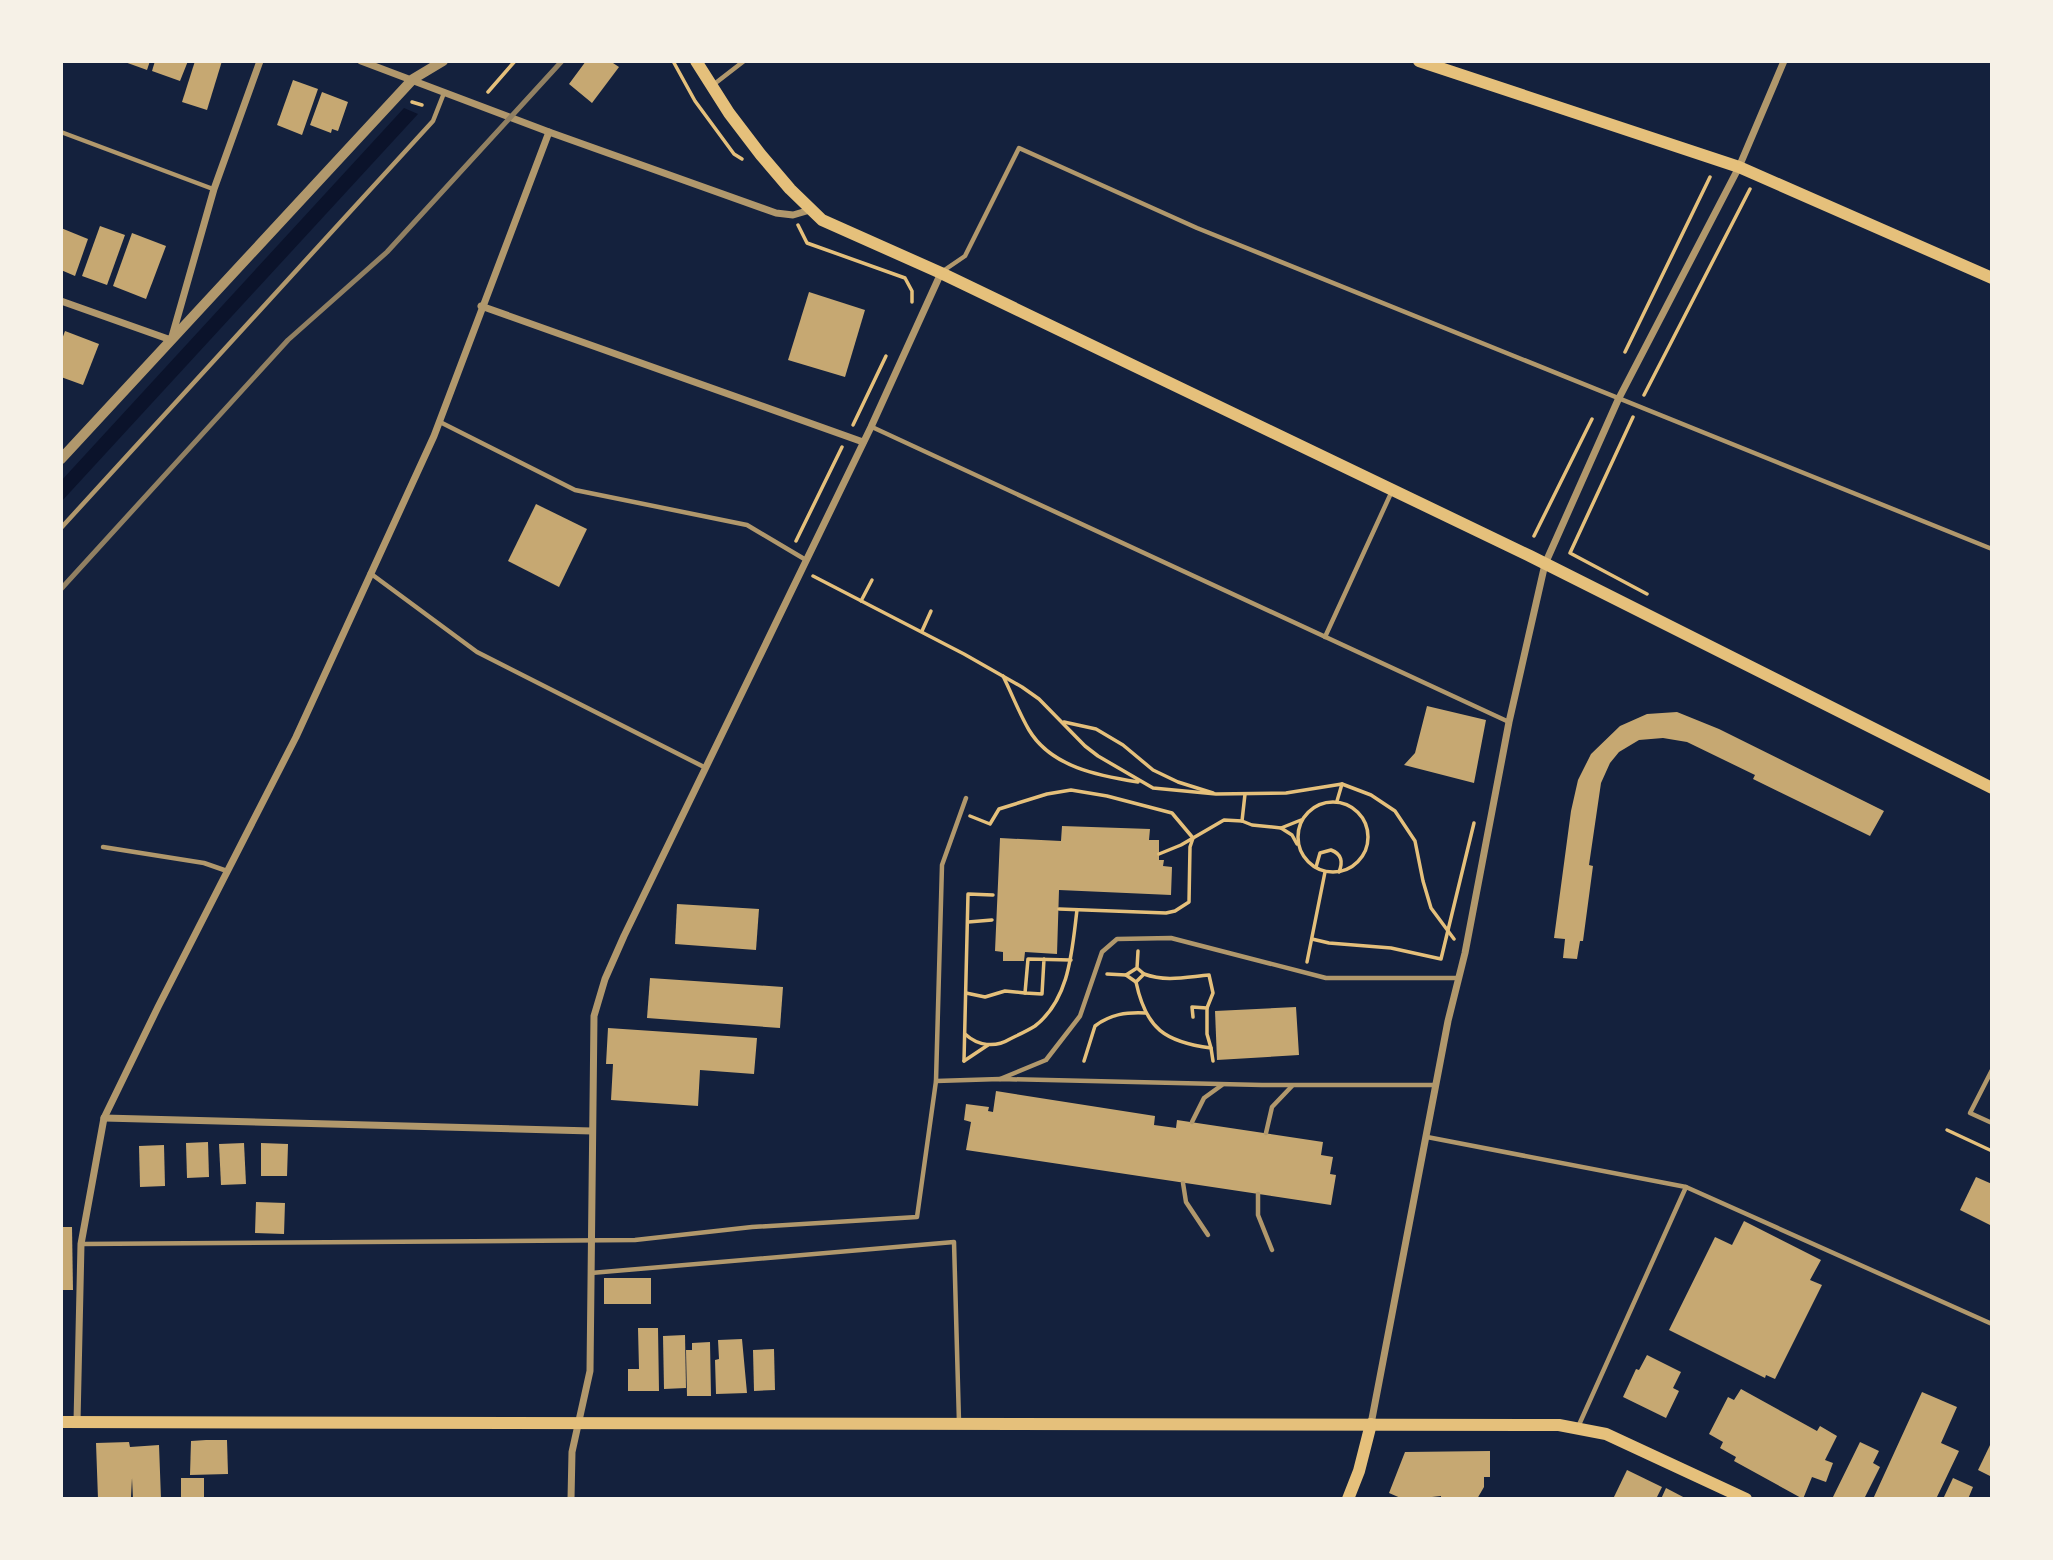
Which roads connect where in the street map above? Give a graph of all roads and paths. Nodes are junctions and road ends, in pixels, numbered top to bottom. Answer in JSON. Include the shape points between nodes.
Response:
{"nodes":[{"id":1,"x":260,"y":61,"type":"edge"},
{"id":2,"x":361,"y":61,"type":"edge"},
{"id":3,"x":443,"y":61,"type":"edge"},
{"id":4,"x":515,"y":61,"type":"edge"},
{"id":5,"x":673,"y":61,"type":"edge"},
{"id":6,"x":696,"y":61,"type":"edge"},
{"id":7,"x":744,"y":61,"type":"edge"},
{"id":8,"x":1419,"y":61,"type":"edge"},
{"id":9,"x":1784,"y":61,"type":"edge"},
{"id":10,"x":413,"y":79,"type":"junction"},
{"id":11,"x":712,"y":86,"type":"junction"},
{"id":12,"x":488,"y":92,"type":"dead end"},
{"id":13,"x":444,"y":93,"type":"junction"},
{"id":14,"x":410,"y":101,"type":"dead end"},
{"id":15,"x":422,"y":105,"type":"dead end"},
{"id":16,"x":61,"y":132,"type":"edge"},
{"id":17,"x":549,"y":132,"type":"junction"},
{"id":18,"x":743,"y":160,"type":"dead end"},
{"id":19,"x":1739,"y":167,"type":"junction"},
{"id":20,"x":1710,"y":177,"type":"dead end"},
{"id":21,"x":214,"y":189,"type":"junction"},
{"id":22,"x":1750,"y":189,"type":"dead end"},
{"id":23,"x":810,"y":210,"type":"junction"},
{"id":24,"x":793,"y":215,"type":"junction"},
{"id":25,"x":941,"y":273,"type":"junction"},
{"id":26,"x":1992,"y":278,"type":"edge"},
{"id":27,"x":61,"y":301,"type":"edge"},
{"id":28,"x":911,"y":304,"type":"dead end"},
{"id":29,"x":481,"y":306,"type":"junction"},
{"id":30,"x":171,"y":340,"type":"junction"},
{"id":31,"x":888,"y":352,"type":"dead end"},
{"id":32,"x":1622,"y":358,"type":"dead end"},
{"id":33,"x":1605,"y":394,"type":"junction"},
{"id":34,"x":1618,"y":400,"type":"junction"},
{"id":35,"x":1637,"y":408,"type":"junction"},
{"id":36,"x":439,"y":422,"type":"junction"},
{"id":37,"x":871,"y":426,"type":"junction"},
{"id":38,"x":847,"y":436,"type":"junction"},
{"id":39,"x":863,"y":442,"type":"junction"},
{"id":40,"x":61,"y":459,"type":"edge"},
{"id":41,"x":1392,"y":491,"type":"junction"},
{"id":42,"x":61,"y":528,"type":"edge"},
{"id":43,"x":1534,"y":536,"type":"dead end"},
{"id":44,"x":1992,"y":549,"type":"edge"},
{"id":45,"x":791,"y":552,"type":"junction"},
{"id":46,"x":1570,"y":553,"type":"dead end"},
{"id":47,"x":806,"y":560,"type":"junction"},
{"id":48,"x":1545,"y":565,"type":"junction"},
{"id":49,"x":801,"y":570,"type":"junction"},
{"id":50,"x":370,"y":573,"type":"junction"},
{"id":51,"x":872,"y":580,"type":"dead end"},
{"id":52,"x":861,"y":601,"type":"junction"},
{"id":53,"x":931,"y":611,"type":"dead end"},
{"id":54,"x":921,"y":632,"type":"junction"},
{"id":55,"x":1325,"y":637,"type":"junction"},
{"id":56,"x":1002,"y":674,"type":"junction"},
{"id":57,"x":1062,"y":722,"type":"junction"},
{"id":58,"x":1509,"y":722,"type":"junction"},
{"id":59,"x":706,"y":768,"type":"junction"},
{"id":60,"x":1144,"y":783,"type":"junction"},
{"id":61,"x":1342,"y":785,"type":"junction"},
{"id":62,"x":1992,"y":788,"type":"edge"},
{"id":63,"x":1216,"y":794,"type":"junction"},
{"id":64,"x":1245,"y":794,"type":"junction"},
{"id":65,"x":966,"y":799,"type":"dead end"},
{"id":66,"x":1337,"y":801,"type":"junction"},
{"id":67,"x":961,"y":813,"type":"junction"},
{"id":68,"x":1301,"y":820,"type":"junction"},
{"id":69,"x":1242,"y":821,"type":"junction"},
{"id":70,"x":1281,"y":828,"type":"junction"},
{"id":71,"x":1193,"y":838,"type":"junction"},
{"id":72,"x":1298,"y":846,"type":"junction"},
{"id":73,"x":103,"y":847,"type":"dead end"},
{"id":74,"x":1159,"y":854,"type":"dead end"},
{"id":75,"x":1316,"y":868,"type":"junction"},
{"id":76,"x":227,"y":871,"type":"junction"},
{"id":77,"x":1325,"y":872,"type":"junction"},
{"id":78,"x":1339,"y":872,"type":"junction"},
{"id":79,"x":993,"y":895,"type":"dead end"},
{"id":80,"x":1059,"y":909,"type":"dead end"},
{"id":81,"x":1077,"y":910,"type":"junction"},
{"id":82,"x":992,"y":920,"type":"dead end"},
{"id":83,"x":968,"y":922,"type":"junction"},
{"id":84,"x":1448,"y":932,"type":"junction"},
{"id":85,"x":1137,"y":939,"type":"junction"},
{"id":86,"x":1312,"y":939,"type":"junction"},
{"id":87,"x":1465,"y":953,"type":"junction"},
{"id":88,"x":1044,"y":959,"type":"junction"},
{"id":89,"x":1071,"y":960,"type":"junction"},
{"id":90,"x":1137,"y":968,"type":"junction"},
{"id":91,"x":1096,"y":971,"type":"junction"},
{"id":92,"x":1305,"y":973,"type":"junction"},
{"id":93,"x":1144,"y":974,"type":"junction"},
{"id":94,"x":1126,"y":975,"type":"junction"},
{"id":95,"x":1459,"y":978,"type":"junction"},
{"id":96,"x":1136,"y":982,"type":"junction"},
{"id":97,"x":966,"y":993,"type":"junction"},
{"id":98,"x":1025,"y":993,"type":"junction"},
{"id":99,"x":1206,"y":1007,"type":"junction"},
{"id":100,"x":1146,"y":1013,"type":"junction"},
{"id":101,"x":1193,"y":1017,"type":"dead end"},
{"id":102,"x":965,"y":1034,"type":"junction"},
{"id":103,"x":988,"y":1045,"type":"junction"},
{"id":104,"x":1211,"y":1048,"type":"junction"},
{"id":105,"x":1213,"y":1060,"type":"dead end"},
{"id":106,"x":1084,"y":1061,"type":"dead end"},
{"id":107,"x":1992,"y":1070,"type":"edge"},
{"id":108,"x":1000,"y":1079,"type":"junction"},
{"id":109,"x":936,"y":1081,"type":"junction"},
{"id":110,"x":1222,"y":1084,"type":"junction"},
{"id":111,"x":1293,"y":1085,"type":"junction"},
{"id":112,"x":1436,"y":1085,"type":"junction"},
{"id":113,"x":104,"y":1118,"type":"junction"},
{"id":114,"x":1192,"y":1122,"type":"dead end"},
{"id":115,"x":1992,"y":1123,"type":"edge"},
{"id":116,"x":592,"y":1130,"type":"junction"},
{"id":117,"x":1947,"y":1130,"type":"dead end"},
{"id":118,"x":1266,"y":1133,"type":"dead end"},
{"id":119,"x":1427,"y":1137,"type":"junction"},
{"id":120,"x":1992,"y":1151,"type":"edge"},
{"id":121,"x":1183,"y":1182,"type":"dead end"},
{"id":122,"x":1686,"y":1187,"type":"junction"},
{"id":123,"x":1258,"y":1194,"type":"dead end"},
{"id":124,"x":1208,"y":1235,"type":"dead end"},
{"id":125,"x":590,"y":1241,"type":"junction"},
{"id":126,"x":81,"y":1244,"type":"junction"},
{"id":127,"x":1272,"y":1250,"type":"dead end"},
{"id":128,"x":590,"y":1273,"type":"junction"},
{"id":129,"x":1992,"y":1324,"type":"edge"},
{"id":130,"x":61,"y":1422,"type":"edge"},
{"id":131,"x":77,"y":1422,"type":"junction"},
{"id":132,"x":578,"y":1422,"type":"junction"},
{"id":133,"x":959,"y":1423,"type":"junction"},
{"id":134,"x":1371,"y":1424,"type":"junction"},
{"id":135,"x":1577,"y":1427,"type":"junction"},
{"id":136,"x":571,"y":1499,"type":"edge"},
{"id":137,"x":1348,"y":1499,"type":"edge"},
{"id":138,"x":1746,"y":1499,"type":"edge"}],
"edges":[{"from":1,"to":21,"type":"street"},
{"from":2,"to":10,"type":"street"},
{"from":3,"to":10,"type":"street"},
{"from":4,"to":12,"type":"path"},
{"from":5,"to":18,"type":"path","via":[[695,101]]},
{"from":6,"to":11,"type":"main road"},
{"from":7,"to":11,"type":"lane"},
{"from":8,"to":19,"type":"main road"},
{"from":9,"to":19,"type":"street"},
{"from":10,"to":13,"type":"street"},
{"from":10,"to":30,"type":"street"},
{"from":11,"to":23,"type":"main road","via":[[761,155]]},
{"from":13,"to":17,"type":"street"},
{"from":13,"to":42,"type":"lane","via":[[433,121]]},
{"from":14,"to":15,"type":"path"},
{"from":16,"to":21,"type":"lane"},
{"from":17,"to":24,"type":"street","via":[[776,213]]},
{"from":17,"to":29,"type":"street"},
{"from":19,"to":26,"type":"main road"},
{"from":19,"to":34,"type":"street"},
{"from":20,"to":32,"type":"path"},
{"from":21,"to":30,"type":"street"},
{"from":22,"to":35,"type":"path"},
{"from":23,"to":24,"type":"street"},
{"from":23,"to":25,"type":"main road","via":[[822,220]]},
{"from":24,"to":28,"type":"path","via":[[807,243],[905,278],[912,291]]},
{"from":25,"to":33,"type":"lane","via":[[965,256],[1018,148],[1197,228]]},
{"from":25,"to":37,"type":"street"},
{"from":25,"to":41,"type":"main road"},
{"from":27,"to":30,"type":"street"},
{"from":29,"to":36,"type":"street"},
{"from":29,"to":38,"type":"street"},
{"from":30,"to":40,"type":"street"},
{"from":31,"to":38,"type":"path"},
{"from":33,"to":34,"type":"lane"},
{"from":33,"to":43,"type":"path"},
{"from":34,"to":35,"type":"lane"},
{"from":34,"to":48,"type":"street"},
{"from":35,"to":44,"type":"lane"},
{"from":35,"to":46,"type":"path"},
{"from":36,"to":45,"type":"lane","via":[[575,490],[747,525]]},
{"from":36,"to":50,"type":"street"},
{"from":37,"to":39,"type":"street"},
{"from":37,"to":55,"type":"lane"},
{"from":38,"to":39,"type":"street"},
{"from":38,"to":45,"type":"path"},
{"from":39,"to":47,"type":"street"},
{"from":41,"to":48,"type":"main road"},
{"from":41,"to":55,"type":"lane"},
{"from":45,"to":47,"type":"lane"},
{"from":47,"to":49,"type":"street"},
{"from":48,"to":58,"type":"street"},
{"from":48,"to":62,"type":"main road"},
{"from":49,"to":52,"type":"path"},
{"from":49,"to":59,"type":"street"},
{"from":50,"to":59,"type":"lane","via":[[477,652]]},
{"from":50,"to":76,"type":"street","via":[[296,737]]},
{"from":51,"to":52,"type":"path"},
{"from":52,"to":54,"type":"path"},
{"from":53,"to":54,"type":"path"},
{"from":54,"to":56,"type":"path"},
{"from":55,"to":58,"type":"lane"},
{"from":56,"to":57,"type":"path","via":[[1039,699]]},
{"from":56,"to":60,"type":"path","via":[[1030,732],[1048,751],[1072,766]]},
{"from":57,"to":60,"type":"path","via":[[1098,757]]},
{"from":57,"to":63,"type":"path","via":[[1096,729],[1153,770]]},
{"from":58,"to":87,"type":"street"},
{"from":59,"to":116,"type":"street","via":[[606,979],[594,1016]]},
{"from":60,"to":63,"type":"path"},
{"from":61,"to":64,"type":"path"},
{"from":61,"to":66,"type":"path"},
{"from":61,"to":84,"type":"path","via":[[1371,795],[1395,811],[1415,841],[1431,908]]},
{"from":63,"to":64,"type":"path"},
{"from":64,"to":69,"type":"path"},
{"from":65,"to":67,"type":"lane"},
{"from":66,"to":68,"type":"path","via":[[1320,804]]},
{"from":66,"to":78,"type":"path","via":[[1361,815],[1368,843],[1353,867]]},
{"from":67,"to":71,"type":"path","via":[[990,824],[999,810],[1071,790],[1172,813]]},
{"from":67,"to":109,"type":"lane","via":[[942,865]]},
{"from":68,"to":70,"type":"path"},
{"from":68,"to":72,"type":"path"},
{"from":69,"to":70,"type":"path"},
{"from":69,"to":71,"type":"path","via":[[1224,820]]},
{"from":70,"to":72,"type":"path"},
{"from":71,"to":74,"type":"path"},
{"from":71,"to":81,"type":"path","via":[[1189,902],[1175,911]]},
{"from":72,"to":75,"type":"path"},
{"from":73,"to":76,"type":"lane"},
{"from":75,"to":77,"type":"path"},
{"from":75,"to":78,"type":"path","via":[[1320,853],[1331,850],[1340,856]]},
{"from":76,"to":113,"type":"street"},
{"from":77,"to":78,"type":"path"},
{"from":77,"to":86,"type":"path"},
{"from":79,"to":83,"type":"path","via":[[968,894]]},
{"from":80,"to":81,"type":"path"},
{"from":81,"to":89,"type":"path"},
{"from":82,"to":83,"type":"path"},
{"from":83,"to":97,"type":"path"},
{"from":84,"to":86,"type":"path","via":[[1441,959]]},
{"from":84,"to":87,"type":"path"},
{"from":85,"to":90,"type":"path"},
{"from":85,"to":91,"type":"lane","via":[[1117,939],[1102,953]]},
{"from":85,"to":92,"type":"lane","via":[[1171,939]]},
{"from":86,"to":92,"type":"path"},
{"from":87,"to":95,"type":"street"},
{"from":88,"to":89,"type":"path"},
{"from":88,"to":98,"type":"path","via":[[1028,959]]},
{"from":88,"to":98,"type":"path","via":[[1042,994]]},
{"from":89,"to":103,"type":"path","via":[[1053,1006],[1035,1025],[1005,1042]]},
{"from":90,"to":93,"type":"path"},
{"from":90,"to":94,"type":"path"},
{"from":91,"to":94,"type":"path"},
{"from":91,"to":108,"type":"lane","via":[[1080,1016],[1046,1060]]},
{"from":92,"to":95,"type":"lane","via":[[1326,978]]},
{"from":93,"to":96,"type":"path"},
{"from":93,"to":99,"type":"path","via":[[1181,979],[1209,975],[1213,993]]},
{"from":94,"to":96,"type":"path"},
{"from":95,"to":112,"type":"street"},
{"from":96,"to":100,"type":"path"},
{"from":97,"to":98,"type":"path","via":[[985,997],[1005,991]]},
{"from":97,"to":102,"type":"path"},
{"from":99,"to":101,"type":"path","via":[[1192,1007]]},
{"from":99,"to":104,"type":"path"},
{"from":100,"to":104,"type":"path","via":[[1172,1040]]},
{"from":100,"to":106,"type":"path","via":[[1114,1015],[1095,1026]]},
{"from":102,"to":103,"type":"path"},
{"from":102,"to":103,"type":"path","via":[[964,1061]]},
{"from":104,"to":105,"type":"path"},
{"from":107,"to":115,"type":"lane","via":[[1970,1113]]},
{"from":108,"to":109,"type":"lane"},
{"from":108,"to":110,"type":"lane"},
{"from":109,"to":125,"type":"lane","via":[[917,1217]]},
{"from":110,"to":111,"type":"lane"},
{"from":110,"to":114,"type":"lane","via":[[1204,1098]]},
{"from":111,"to":112,"type":"lane"},
{"from":111,"to":118,"type":"lane","via":[[1272,1107]]},
{"from":112,"to":119,"type":"street"},
{"from":113,"to":116,"type":"street"},
{"from":113,"to":126,"type":"street"},
{"from":116,"to":125,"type":"street"},
{"from":117,"to":120,"type":"path"},
{"from":119,"to":122,"type":"lane"},
{"from":119,"to":134,"type":"street"},
{"from":121,"to":124,"type":"lane","via":[[1186,1202]]},
{"from":122,"to":129,"type":"lane"},
{"from":122,"to":135,"type":"lane"},
{"from":123,"to":127,"type":"lane","via":[[1258,1215]]},
{"from":125,"to":126,"type":"lane"},
{"from":125,"to":128,"type":"street"},
{"from":126,"to":131,"type":"street"},
{"from":128,"to":132,"type":"street","via":[[590,1371]]},
{"from":128,"to":133,"type":"lane","via":[[954,1242]]},
{"from":130,"to":131,"type":"main road"},
{"from":131,"to":132,"type":"main road"},
{"from":132,"to":133,"type":"main road"},
{"from":132,"to":136,"type":"street"},
{"from":133,"to":134,"type":"main road"},
{"from":134,"to":135,"type":"main road"},
{"from":134,"to":137,"type":"main road"},
{"from":135,"to":138,"type":"main road","via":[[1618,1439]]}]}
